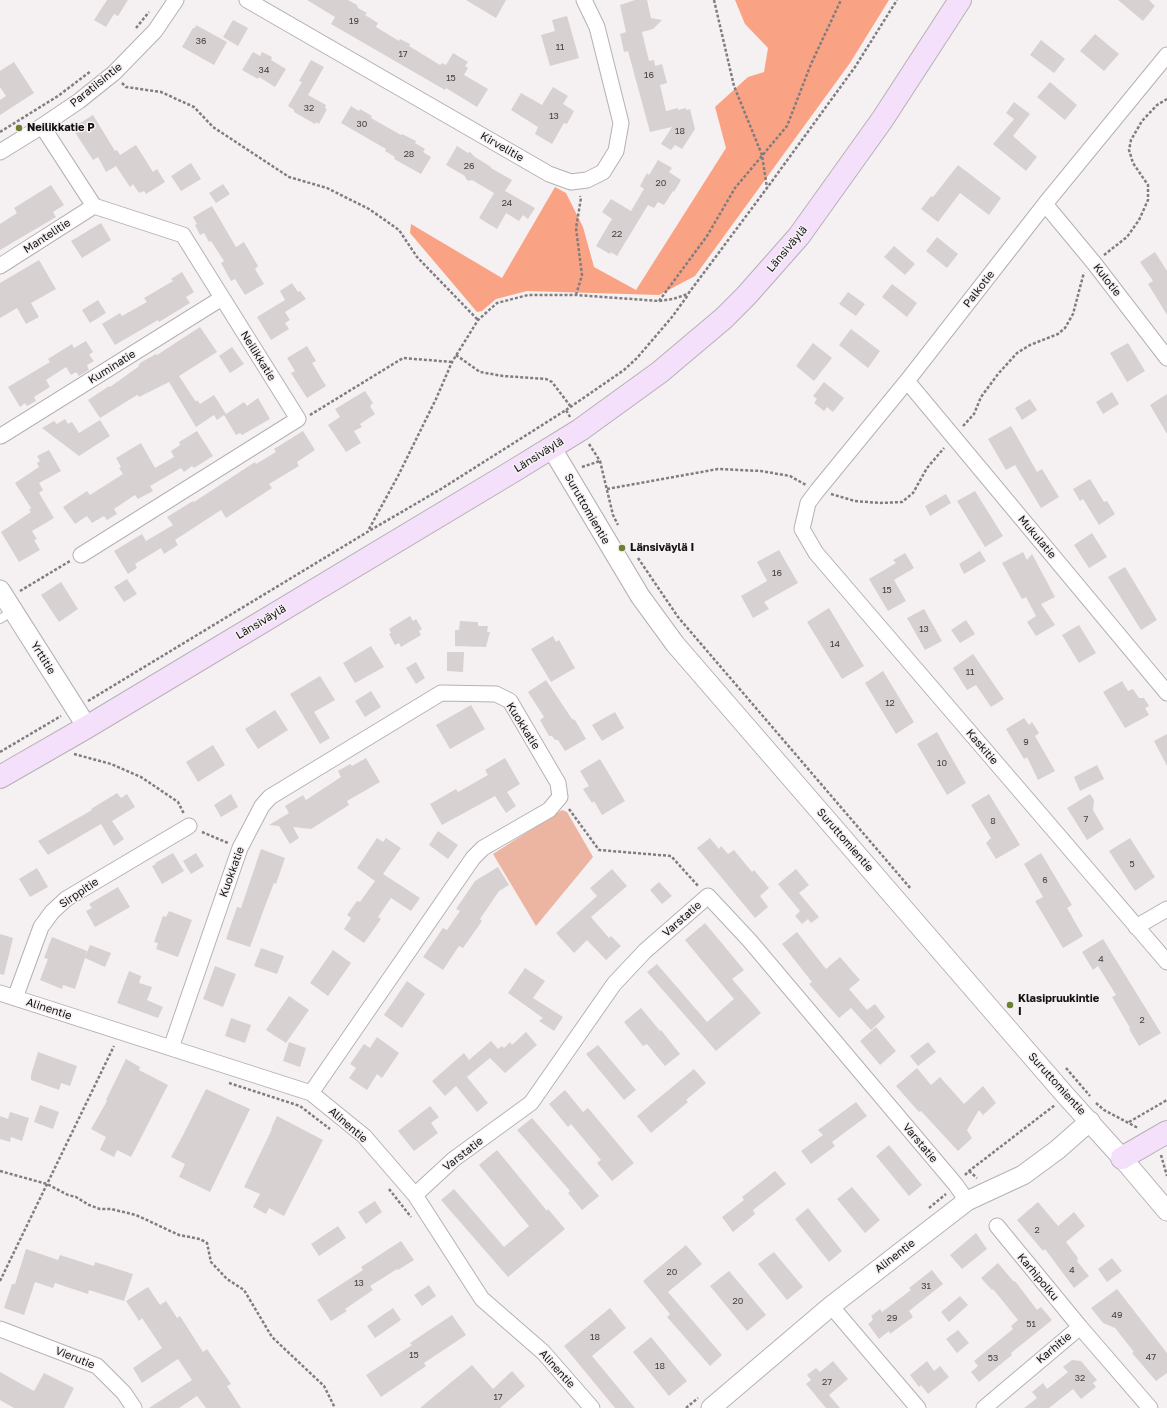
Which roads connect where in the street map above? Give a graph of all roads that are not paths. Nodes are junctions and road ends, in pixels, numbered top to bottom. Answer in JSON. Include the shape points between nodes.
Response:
{"nodes":[{"id":1,"x":176,"y":0,"type":"edge"},
{"id":2,"x":247,"y":0,"type":"edge"},
{"id":3,"x":584,"y":0,"type":"edge"},
{"id":4,"x":960,"y":0,"type":"edge"},
{"id":5,"x":1167,"y":56,"type":"edge"},
{"id":6,"x":42,"y":126,"type":"junction"},
{"id":7,"x":0,"y":152,"type":"edge"},
{"id":8,"x":1046,"y":204,"type":"junction"},
{"id":9,"x":94,"y":206,"type":"junction"},
{"id":10,"x":0,"y":266,"type":"edge"},
{"id":11,"x":222,"y":298,"type":"junction"},
{"id":12,"x":1167,"y":358,"type":"edge"},
{"id":13,"x":907,"y":381,"type":"junction"},
{"id":14,"x":1,"y":436,"type":"dead end"},
{"id":15,"x":551,"y":447,"type":"junction"},
{"id":16,"x":802,"y":529,"type":"joint"},
{"id":17,"x":81,"y":554,"type":"road end"},
{"id":18,"x":5,"y":605,"type":"edge"},
{"id":19,"x":1167,"y":693,"type":"edge"},
{"id":20,"x":87,"y":727,"type":"junction"},
{"id":21,"x":0,"y":777,"type":"edge"},
{"id":22,"x":189,"y":826,"type":"road end"},
{"id":23,"x":1167,"y":909,"type":"edge"},
{"id":24,"x":1136,"y":927,"type":"junction"},
{"id":25,"x":1167,"y":962,"type":"edge"},
{"id":26,"x":0,"y":993,"type":"edge"},
{"id":27,"x":15,"y":998,"type":"junction"},
{"id":28,"x":171,"y":1048,"type":"junction"},
{"id":29,"x":311,"y":1093,"type":"junction"},
{"id":30,"x":1090,"y":1121,"type":"junction"},
{"id":31,"x":1167,"y":1132,"type":"edge"},
{"id":32,"x":1122,"y":1158,"type":"junction"},
{"id":33,"x":415,"y":1195,"type":"junction"},
{"id":34,"x":967,"y":1201,"type":"junction"},
{"id":35,"x":1167,"y":1211,"type":"edge"},
{"id":36,"x":997,"y":1226,"type":"dead end"},
{"id":37,"x":831,"y":1306,"type":"junction"},
{"id":38,"x":1080,"y":1327,"type":"junction"},
{"id":39,"x":0,"y":1329,"type":"edge"},
{"id":40,"x":134,"y":1408,"type":"edge"},
{"id":41,"x":592,"y":1408,"type":"edge"},
{"id":42,"x":711,"y":1408,"type":"edge"},
{"id":43,"x":918,"y":1408,"type":"edge"},
{"id":44,"x":984,"y":1408,"type":"edge"},
{"id":45,"x":1150,"y":1408,"type":"edge"}],
"edges":[{"from":1,"to":6,"type":"street","name":"Paratiisintie","via":[[155,31],[114,73]]},
{"from":2,"to":3,"type":"street","name":"Kirvelitie","via":[[549,174],[571,182],[587,180],[602,172],[616,150],[622,123],[597,27]]},
{"from":4,"to":15,"type":"main road","name":"Länsiväylä","via":[[882,120],[820,208],[746,296],[660,372],[580,430]]},
{"from":5,"to":8,"type":"street","name":"Palkotie"},
{"from":6,"to":7,"type":"street","name":"Paratiisintie"},
{"from":6,"to":9,"type":"street"},
{"from":8,"to":12,"type":"street","name":"Kulotie"},
{"from":8,"to":13,"type":"street","name":"Palkotie"},
{"from":9,"to":10,"type":"street","name":"Mantelitie"},
{"from":9,"to":11,"type":"street","name":"Neilikkatie","via":[[183,234]]},
{"from":11,"to":14,"type":"street","name":"Kuminatie"},
{"from":11,"to":17,"type":"street","name":"Neilikkatie","via":[[298,419]]},
{"from":13,"to":16,"type":"street","name":"Palkotie","via":[[816,490],[808,503]]},
{"from":13,"to":19,"type":"street","name":"Mukulatie"},
{"from":15,"to":20,"type":"main road","name":"Länsiväylä"},
{"from":15,"to":30,"type":"street","name":"Suruttomientie","via":[[640,596],[676,644]]},
{"from":16,"to":24,"type":"street","name":"Kaskitie","via":[[821,559]]},
{"from":18,"to":20,"type":"street","name":"Yrttitie"},
{"from":20,"to":21,"type":"main road","name":"Länsiväylä","via":[[54,733]]},
{"from":22,"to":27,"type":"street","name":"Sirppitie","via":[[66,899],[52,912],[41,927]]},
{"from":23,"to":24,"type":"street"},
{"from":24,"to":25,"type":"street","name":"Kaskitie"},
{"from":26,"to":27,"type":"street","name":"Alinentie"},
{"from":27,"to":28,"type":"street","name":"Alinentie"},
{"from":28,"to":29,"type":"street","name":"Alinentie"},
{"from":28,"to":29,"type":"street","name":"Kuokkatie","via":[[240,848],[262,806],[270,797],[441,693],[496,694],[510,701],[558,783],[560,798],[549,810],[483,848],[473,858]]},
{"from":29,"to":33,"type":"street","name":"Alinentie","via":[[364,1136]]},
{"from":30,"to":32,"type":"street","name":"Suruttomientie"},
{"from":30,"to":34,"type":"street","name":"Alinentie","via":[[1023,1175]]},
{"from":31,"to":32,"type":"main road"},
{"from":32,"to":35,"type":"street","name":"Suruttomientie"},
{"from":33,"to":34,"type":"street","name":"Varstatie","via":[[454,1159],[530,1103],[614,984],[645,951],[708,896],[755,946]]},
{"from":33,"to":41,"type":"street","name":"Alinentie","via":[[482,1298],[543,1352]]},
{"from":34,"to":37,"type":"street","name":"Alinentie"},
{"from":36,"to":38,"type":"street","name":"Karhipolku"},
{"from":37,"to":42,"type":"street","name":"Alinentie"},
{"from":37,"to":43,"type":"street"},
{"from":38,"to":44,"type":"street","name":"Karhitie"},
{"from":38,"to":45,"type":"street","name":"Karhitie"},
{"from":39,"to":40,"type":"street","name":"Vierutie","via":[[97,1366],[124,1393]]}]}
